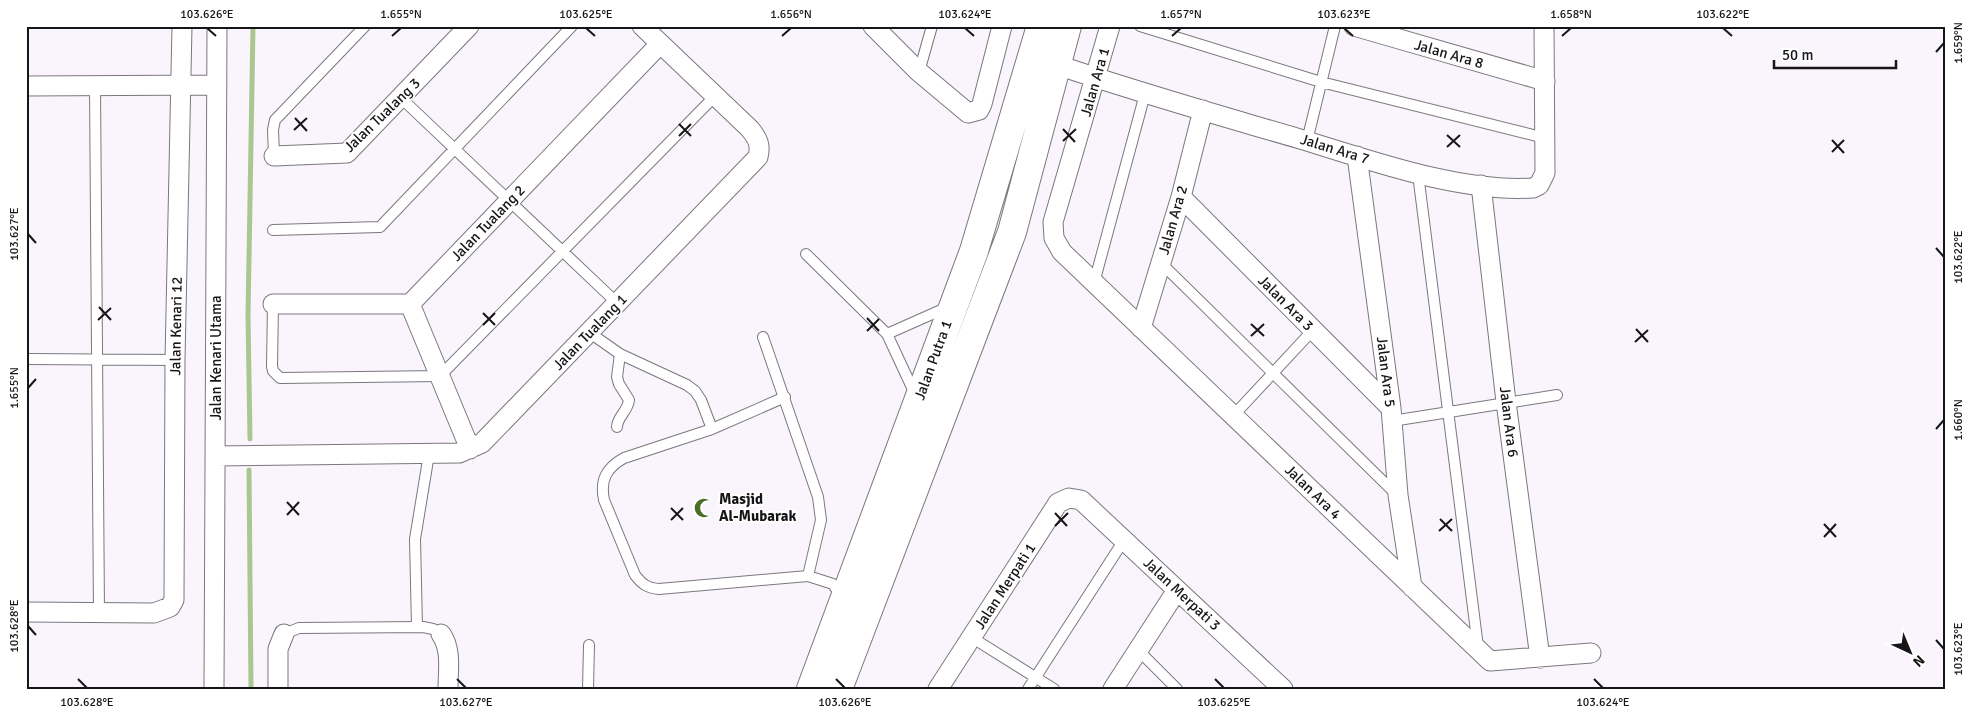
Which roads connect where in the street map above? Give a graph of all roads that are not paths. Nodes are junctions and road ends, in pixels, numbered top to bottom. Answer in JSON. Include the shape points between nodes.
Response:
{"nodes":[{"id":1,"x":182,"y":26,"type":"edge"},
{"id":2,"x":217,"y":26,"type":"edge"},
{"id":3,"x":364,"y":26,"type":"edge"},
{"id":4,"x":469,"y":26,"type":"edge"},
{"id":5,"x":572,"y":26,"type":"edge"},
{"id":6,"x":642,"y":26,"type":"edge"},
{"id":7,"x":874,"y":26,"type":"edge"},
{"id":8,"x":932,"y":26,"type":"edge"},
{"id":9,"x":1002,"y":26,"type":"edge"},
{"id":10,"x":1041,"y":26,"type":"edge"},
{"id":11,"x":1067,"y":26,"type":"edge"},
{"id":12,"x":1110,"y":26,"type":"edge"},
{"id":13,"x":1140,"y":26,"type":"edge"},
{"id":14,"x":1335,"y":26,"type":"edge"},
{"id":15,"x":1354,"y":26,"type":"edge"},
{"id":16,"x":1544,"y":26,"type":"edge"},
{"id":17,"x":660,"y":44,"type":"junction"},
{"id":18,"x":1044,"y":61,"type":"junction"},
{"id":19,"x":919,"y":72,"type":"junction"},
{"id":20,"x":1096,"y":79,"type":"junction"},
{"id":21,"x":1545,"y":81,"type":"junction"},
{"id":22,"x":1321,"y":82,"type":"junction"},
{"id":23,"x":181,"y":85,"type":"junction"},
{"id":24,"x":217,"y":85,"type":"junction"},
{"id":25,"x":26,"y":86,"type":"edge"},
{"id":26,"x":95,"y":86,"type":"junction"},
{"id":27,"x":1145,"y":94,"type":"junction"},
{"id":28,"x":716,"y":95,"type":"junction"},
{"id":29,"x":401,"y":98,"type":"junction"},
{"id":30,"x":1203,"y":110,"type":"junction"},
{"id":31,"x":1545,"y":138,"type":"junction"},
{"id":32,"x":1307,"y":141,"type":"junction"},
{"id":33,"x":455,"y":150,"type":"junction"},
{"id":34,"x":274,"y":156,"type":"joint"},
{"id":35,"x":1357,"y":156,"type":"junction"},
{"id":36,"x":1418,"y":174,"type":"junction"},
{"id":37,"x":1481,"y":185,"type":"junction"},
{"id":38,"x":1181,"y":197,"type":"junction"},
{"id":39,"x":510,"y":201,"type":"junction"},
{"id":40,"x":273,"y":230,"type":"dead end"},
{"id":41,"x":562,"y":251,"type":"junction"},
{"id":42,"x":1062,"y":252,"type":"joint"},
{"id":43,"x":806,"y":254,"type":"dead end"},
{"id":44,"x":1161,"y":263,"type":"junction"},
{"id":45,"x":1094,"y":283,"type":"junction"},
{"id":46,"x":618,"y":303,"type":"junction"},
{"id":47,"x":273,"y":304,"type":"joint"},
{"id":48,"x":410,"y":304,"type":"junction"},
{"id":49,"x":954,"y":305,"type":"junction"},
{"id":50,"x":1141,"y":328,"type":"junction"},
{"id":51,"x":1313,"y":330,"type":"junction"},
{"id":52,"x":590,"y":333,"type":"junction"},
{"id":53,"x":887,"y":334,"type":"junction"},
{"id":54,"x":763,"y":337,"type":"dead end"},
{"id":55,"x":620,"y":354,"type":"junction"},
{"id":56,"x":26,"y":359,"type":"edge"},
{"id":57,"x":97,"y":360,"type":"junction"},
{"id":58,"x":175,"y":360,"type":"junction"},
{"id":59,"x":1273,"y":373,"type":"junction"},
{"id":60,"x":440,"y":376,"type":"junction"},
{"id":61,"x":1557,"y":395,"type":"dead end"},
{"id":62,"x":785,"y":397,"type":"junction"},
{"id":63,"x":918,"y":401,"type":"junction"},
{"id":64,"x":1506,"y":402,"type":"junction"},
{"id":65,"x":1449,"y":412,"type":"junction"},
{"id":66,"x":1391,"y":415,"type":"junction"},
{"id":67,"x":1233,"y":416,"type":"junction"},
{"id":68,"x":617,"y":428,"type":"dead end"},
{"id":69,"x":712,"y":429,"type":"junction"},
{"id":70,"x":470,"y":449,"type":"junction"},
{"id":71,"x":429,"y":454,"type":"junction"},
{"id":72,"x":215,"y":456,"type":"junction"},
{"id":73,"x":1398,"y":495,"type":"junction"},
{"id":74,"x":1081,"y":500,"type":"joint"},
{"id":75,"x":1124,"y":540,"type":"junction"},
{"id":76,"x":808,"y":576,"type":"junction"},
{"id":77,"x":1412,"y":587,"type":"junction"},
{"id":78,"x":1177,"y":590,"type":"junction"},
{"id":79,"x":842,"y":603,"type":"junction"},
{"id":80,"x":26,"y":612,"type":"edge"},
{"id":81,"x":99,"y":613,"type":"junction"},
{"id":82,"x":417,"y":627,"type":"junction"},
{"id":83,"x":284,"y":634,"type":"joint"},
{"id":84,"x":441,"y":634,"type":"joint"},
{"id":85,"x":971,"y":637,"type":"junction"},
{"id":86,"x":589,"y":645,"type":"dead end"},
{"id":87,"x":1138,"y":650,"type":"junction"},
{"id":88,"x":1479,"y":651,"type":"junction"},
{"id":89,"x":1591,"y":653,"type":"dead end"},
{"id":90,"x":1540,"y":658,"type":"junction"},
{"id":91,"x":1035,"y":677,"type":"junction"},
{"id":92,"x":214,"y":689,"type":"edge"},
{"id":93,"x":278,"y":689,"type":"edge"},
{"id":94,"x":448,"y":689,"type":"edge"},
{"id":95,"x":588,"y":689,"type":"edge"},
{"id":96,"x":811,"y":689,"type":"edge"},
{"id":97,"x":838,"y":689,"type":"edge"},
{"id":98,"x":938,"y":689,"type":"edge"},
{"id":99,"x":1028,"y":689,"type":"edge"},
{"id":100,"x":1054,"y":689,"type":"edge"},
{"id":101,"x":1113,"y":689,"type":"edge"},
{"id":102,"x":1177,"y":689,"type":"edge"},
{"id":103,"x":1283,"y":689,"type":"edge"}],
"edges":[{"from":1,"to":23,"type":"street","name":"Jalan Kenari 12"},
{"from":2,"to":24,"type":"street","name":"Jalan Kenari Utama"},
{"from":3,"to":34,"type":"lane","via":[[276,120]]},
{"from":4,"to":29,"type":"street","name":"Jalan Tualang 3"},
{"from":5,"to":33,"type":"lane"},
{"from":6,"to":17,"type":"street","name":"Jalan Tualang 1"},
{"from":7,"to":19,"type":"street"},
{"from":8,"to":19,"type":"lane"},
{"from":9,"to":19,"type":"street","via":[[982,104],[974,113],[962,111]]},
{"from":10,"to":18,"type":"main road","name":"Jalan Putra 1"},
{"from":11,"to":18,"type":"main road","name":"Jalan Putra 1"},
{"from":12,"to":20,"type":"street","name":"Jalan Ara 1"},
{"from":13,"to":22,"type":"lane"},
{"from":14,"to":22,"type":"lane"},
{"from":15,"to":21,"type":"street","name":"Jalan Ara 8"},
{"from":16,"to":21,"type":"street","name":"Jalan Ara 7"},
{"from":17,"to":28,"type":"street","name":"Jalan Tualang 1"},
{"from":17,"to":39,"type":"street","name":"Jalan Tualang 2"},
{"from":18,"to":20,"type":"street","name":"Jalan Ara 7"},
{"from":18,"to":49,"type":"main road","name":"Jalan Putra 1"},
{"from":18,"to":97,"type":"main road","name":"Jalan Putra 1","via":[[1012,232]]},
{"from":20,"to":27,"type":"street","name":"Jalan Ara 7"},
{"from":20,"to":42,"type":"street","name":"Jalan Ara 1","via":[[1053,222],[1054,238]]},
{"from":21,"to":31,"type":"street","name":"Jalan Ara 7"},
{"from":22,"to":31,"type":"lane"},
{"from":22,"to":32,"type":"lane"},
{"from":23,"to":24,"type":"street"},
{"from":23,"to":26,"type":"street"},
{"from":23,"to":58,"type":"street","name":"Jalan Kenari 12"},
{"from":24,"to":72,"type":"street","name":"Jalan Kenari Utama"},
{"from":25,"to":26,"type":"street"},
{"from":26,"to":57,"type":"lane"},
{"from":27,"to":30,"type":"street","name":"Jalan Ara 7"},
{"from":27,"to":45,"type":"lane"},
{"from":28,"to":41,"type":"lane"},
{"from":28,"to":46,"type":"street","name":"Jalan Tualang 1","via":[[758,138],[761,148],[758,157]]},
{"from":29,"to":33,"type":"lane"},
{"from":29,"to":34,"type":"street","name":"Jalan Tualang 3","via":[[344,155]]},
{"from":30,"to":32,"type":"street","name":"Jalan Ara 7"},
{"from":30,"to":38,"type":"street","name":"Jalan Ara 2"},
{"from":31,"to":37,"type":"street","name":"Jalan Ara 7","via":[[1545,173],[1539,185],[1526,189]]},
{"from":32,"to":35,"type":"street","name":"Jalan Ara 7"},
{"from":33,"to":39,"type":"lane"},
{"from":33,"to":40,"type":"lane","via":[[380,227]]},
{"from":35,"to":36,"type":"street","name":"Jalan Ara 7"},
{"from":35,"to":66,"type":"street","name":"Jalan Ara 5"},
{"from":36,"to":37,"type":"street","name":"Jalan Ara 7"},
{"from":36,"to":65,"type":"lane"},
{"from":37,"to":64,"type":"street","name":"Jalan Ara 6"},
{"from":38,"to":44,"type":"street","name":"Jalan Ara 2"},
{"from":38,"to":51,"type":"street","name":"Jalan Ara 3"},
{"from":39,"to":41,"type":"lane"},
{"from":39,"to":48,"type":"street","name":"Jalan Tualang 2"},
{"from":41,"to":46,"type":"lane"},
{"from":41,"to":60,"type":"lane"},
{"from":42,"to":45,"type":"street","name":"Jalan Ara 4"},
{"from":43,"to":53,"type":"lane"},
{"from":44,"to":50,"type":"street","name":"Jalan Ara 2"},
{"from":44,"to":59,"type":"lane"},
{"from":45,"to":50,"type":"street","name":"Jalan Ara 4"},
{"from":46,"to":52,"type":"street","name":"Jalan Tualang 1"},
{"from":47,"to":48,"type":"street"},
{"from":47,"to":60,"type":"lane","via":[[272,366],[280,378]]},
{"from":48,"to":60,"type":"street"},
{"from":49,"to":53,"type":"lane"},
{"from":49,"to":63,"type":"main road","name":"Jalan Putra 1"},
{"from":50,"to":67,"type":"street","name":"Jalan Ara 4"},
{"from":51,"to":59,"type":"lane"},
{"from":51,"to":66,"type":"street","name":"Jalan Ara 3"},
{"from":52,"to":55,"type":"lane"},
{"from":52,"to":70,"type":"street","name":"Jalan Tualang 1","via":[[482,443]]},
{"from":53,"to":63,"type":"lane"},
{"from":54,"to":62,"type":"lane"},
{"from":55,"to":68,"type":"lane","via":[[619,384],[630,400],[617,422]]},
{"from":55,"to":69,"type":"lane","via":[[695,391]]},
{"from":56,"to":57,"type":"lane"},
{"from":57,"to":58,"type":"lane"},
{"from":57,"to":81,"type":"lane"},
{"from":58,"to":81,"type":"street","name":"Jalan Kenari 12","via":[[176,591],[170,607],[154,613]]},
{"from":59,"to":67,"type":"lane"},
{"from":59,"to":73,"type":"lane"},
{"from":60,"to":70,"type":"street"},
{"from":61,"to":64,"type":"lane"},
{"from":62,"to":69,"type":"lane"},
{"from":62,"to":76,"type":"lane","via":[[818,497],[821,520]]},
{"from":63,"to":79,"type":"main road","name":"Jalan Putra 1"},
{"from":64,"to":65,"type":"lane"},
{"from":64,"to":90,"type":"street","name":"Jalan Ara 6"},
{"from":65,"to":66,"type":"lane"},
{"from":65,"to":88,"type":"lane"},
{"from":66,"to":73,"type":"street","name":"Jalan Ara 5"},
{"from":67,"to":77,"type":"street","name":"Jalan Ara 4"},
{"from":69,"to":76,"type":"lane","via":[[624,458],[613,464],[605,475],[602,487],[604,500],[635,575],[649,588],[659,589]]},
{"from":70,"to":71,"type":"street","name":"Jalan Tualang 1","via":[[459,453]]},
{"from":71,"to":72,"type":"street","name":"Jalan Tualang 1"},
{"from":71,"to":82,"type":"lane","via":[[415,539]]},
{"from":72,"to":92,"type":"street","name":"Jalan Kenari Utama"},
{"from":73,"to":77,"type":"street","name":"Jalan Ara 5"},
{"from":74,"to":75,"type":"street","name":"Jalan Merpati 3"},
{"from":74,"to":85,"type":"street","name":"Jalan Merpati 1","via":[[1068,498],[1058,503]]},
{"from":75,"to":78,"type":"street","name":"Jalan Merpati 3"},
{"from":75,"to":91,"type":"lane"},
{"from":76,"to":79,"type":"lane","via":[[834,584]]},
{"from":77,"to":88,"type":"street","name":"Jalan Ara 4"},
{"from":78,"to":87,"type":"street"},
{"from":78,"to":103,"type":"street","name":"Jalan Merpati 3"},
{"from":79,"to":96,"type":"main road","name":"Jalan Putra 1"},
{"from":80,"to":81,"type":"street"},
{"from":82,"to":83,"type":"lane","via":[[299,628]]},
{"from":82,"to":84,"type":"lane","via":[[433,629]]},
{"from":83,"to":93,"type":"street","via":[[278,649]]},
{"from":84,"to":94,"type":"street","via":[[448,652]]},
{"from":85,"to":91,"type":"lane"},
{"from":85,"to":98,"type":"street","name":"Jalan Merpati 1"},
{"from":86,"to":95,"type":"lane"},
{"from":87,"to":101,"type":"street"},
{"from":87,"to":102,"type":"lane"},
{"from":88,"to":90,"type":"street","name":"Jalan Ara 4","via":[[1493,662]]},
{"from":89,"to":90,"type":"street","name":"Jalan Ara 4"},
{"from":91,"to":99,"type":"lane"},
{"from":91,"to":100,"type":"lane"}]}
